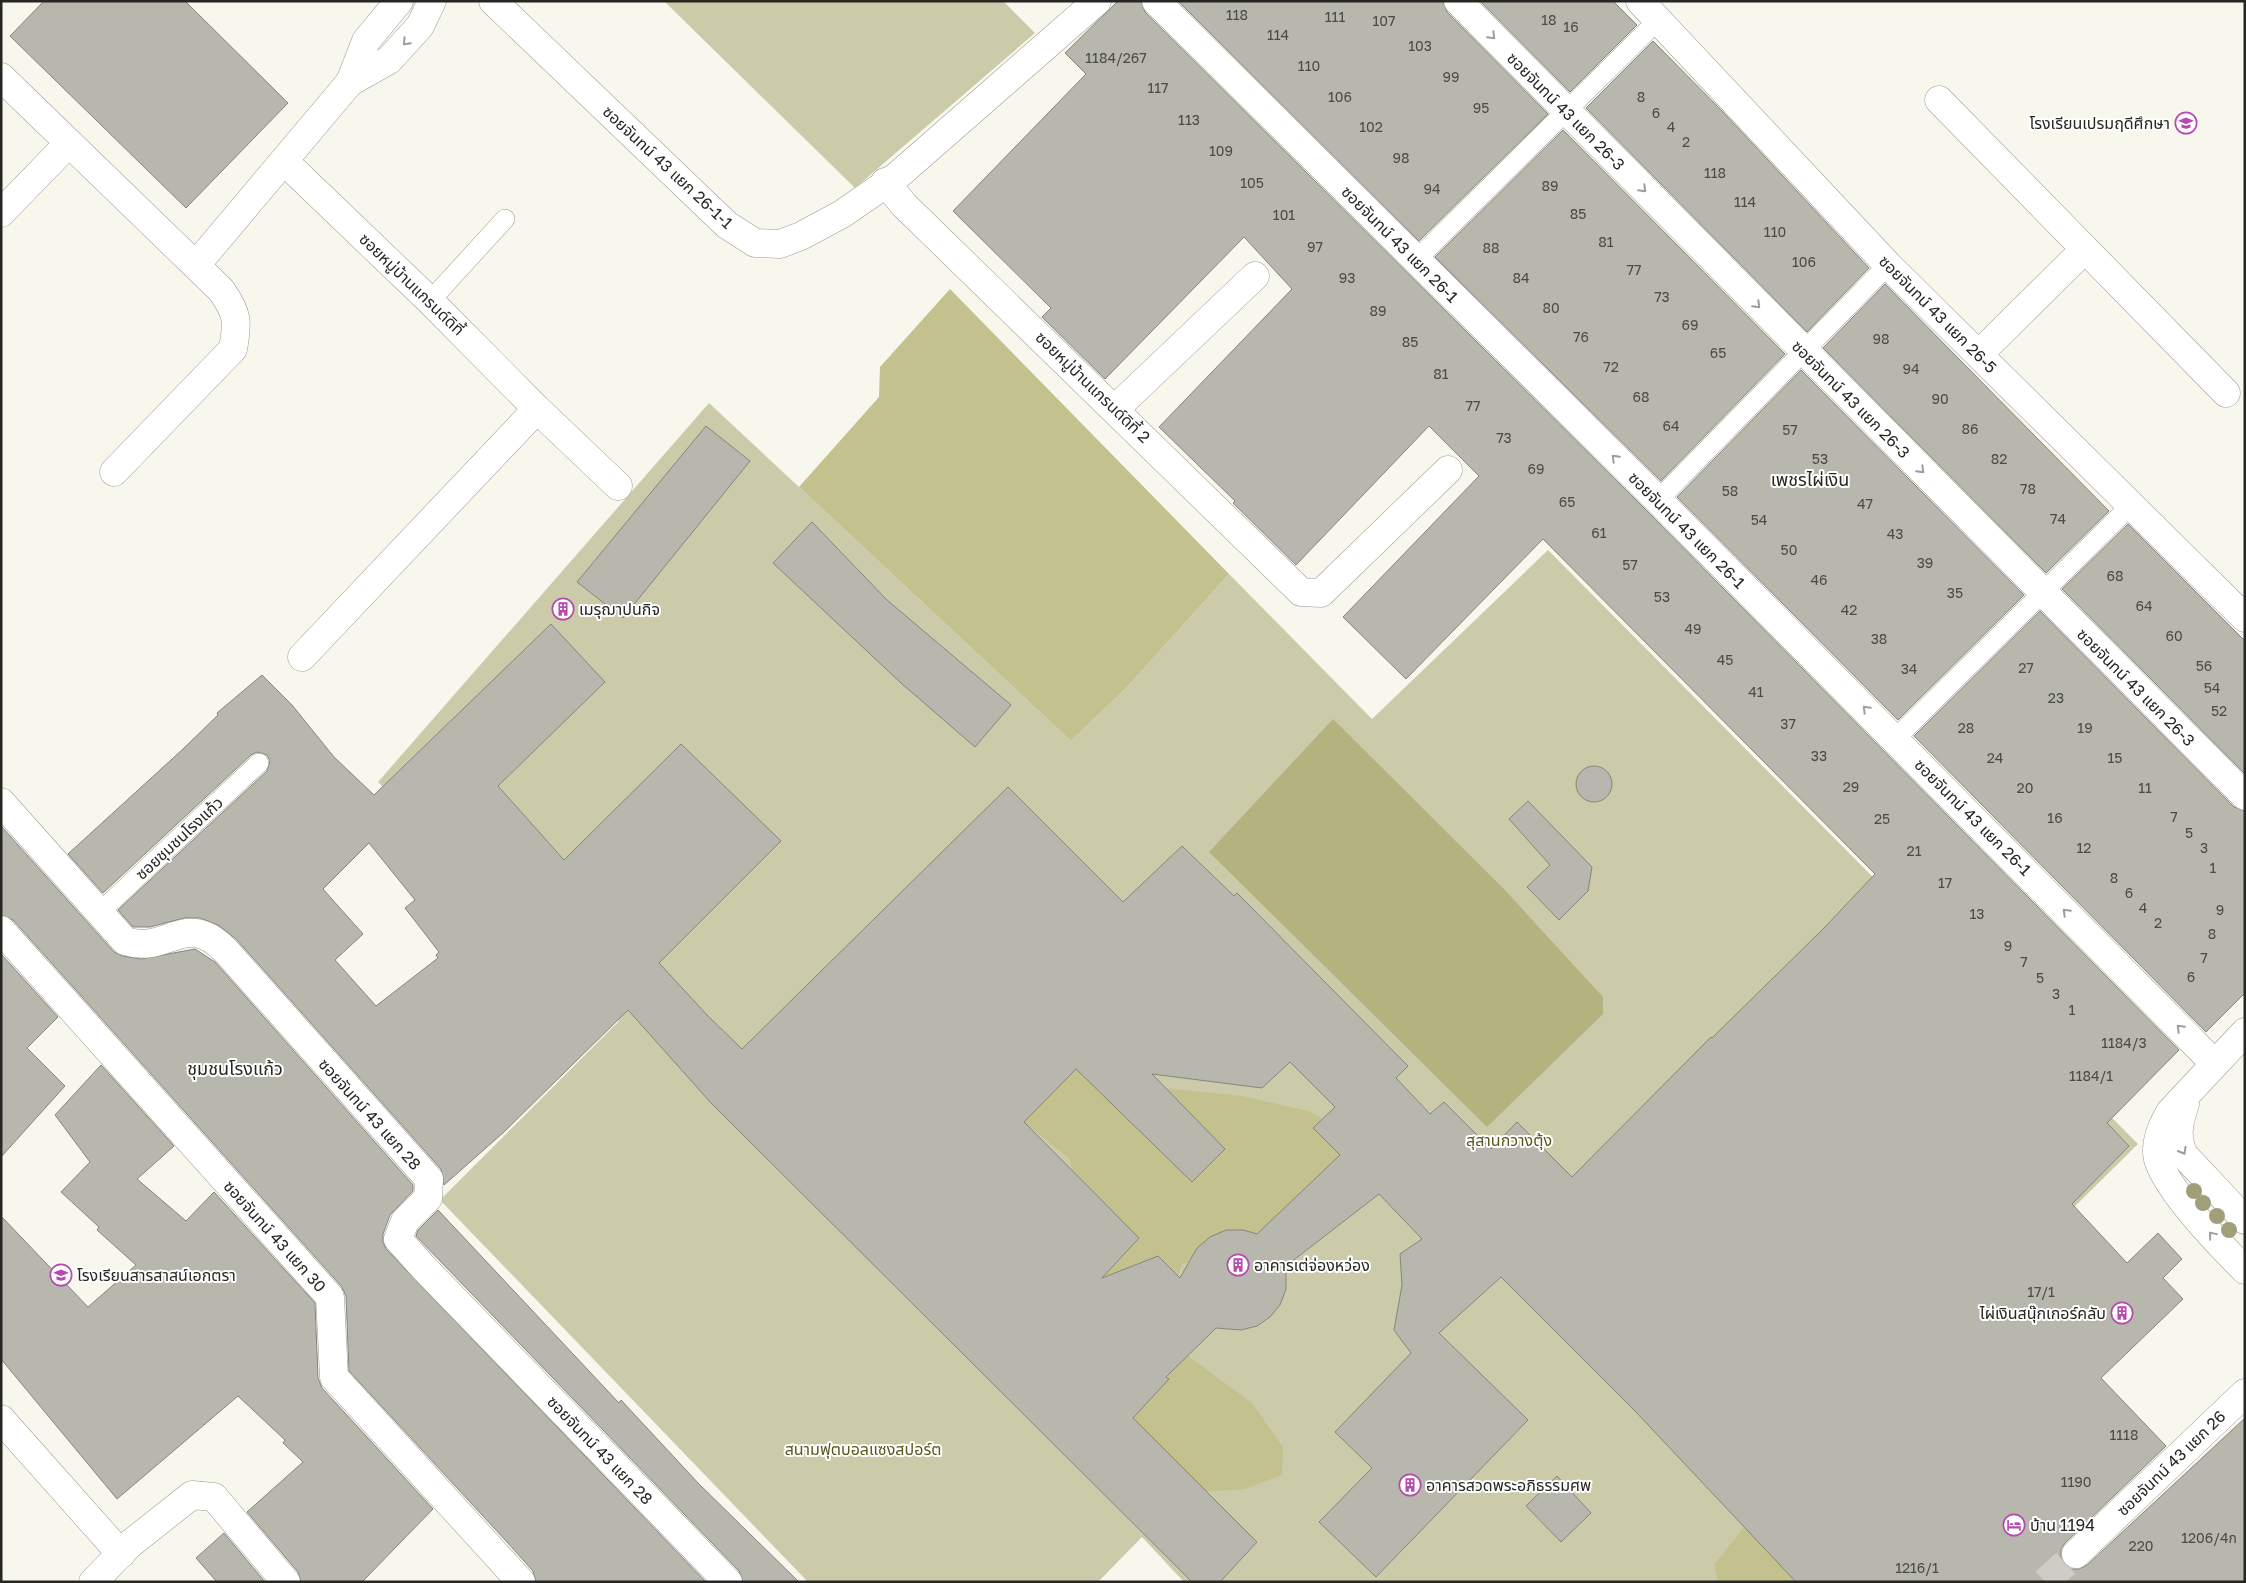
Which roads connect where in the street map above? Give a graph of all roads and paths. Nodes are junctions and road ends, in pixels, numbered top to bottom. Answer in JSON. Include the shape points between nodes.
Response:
{"nodes":[{"id":1,"x":399,"y":1,"type":"edge"},
{"id":2,"x":432,"y":1,"type":"edge"},
{"id":3,"x":493,"y":1,"type":"edge"},
{"id":4,"x":1097,"y":1,"type":"edge"},
{"id":5,"x":1156,"y":1,"type":"edge"},
{"id":6,"x":1458,"y":1,"type":"edge"},
{"id":7,"x":1649,"y":10,"type":"edge"},
{"id":8,"x":1,"y":77,"type":"edge"},
{"id":9,"x":350,"y":82,"type":"junction"},
{"id":10,"x":1938,"y":100,"type":"dead end"},
{"id":11,"x":1567,"y":112,"type":"junction"},
{"id":12,"x":68,"y":143,"type":"junction"},
{"id":13,"x":284,"y":161,"type":"junction"},
{"id":14,"x":885,"y":182,"type":"junction"},
{"id":15,"x":1,"y":213,"type":"edge"},
{"id":16,"x":505,"y":219,"type":"dead end"},
{"id":17,"x":2085,"y":249,"type":"junction"},
{"id":18,"x":1416,"y":260,"type":"junction"},
{"id":19,"x":196,"y":265,"type":"junction"},
{"id":20,"x":1888,"y":265,"type":"junction"},
{"id":21,"x":1255,"y":276,"type":"dead end"},
{"id":22,"x":430,"y":300,"type":"junction"},
{"id":23,"x":1804,"y":352,"type":"junction"},
{"id":24,"x":1979,"y":354,"type":"junction"},
{"id":25,"x":2226,"y":392,"type":"dead end"},
{"id":26,"x":1115,"y":409,"type":"junction"},
{"id":27,"x":537,"y":410,"type":"junction"},
{"id":28,"x":1448,"y":470,"type":"dead end"},
{"id":29,"x":114,"y":472,"type":"dead end"},
{"id":30,"x":618,"y":486,"type":"dead end"},
{"id":31,"x":1658,"y":500,"type":"junction"},
{"id":32,"x":2131,"y":505,"type":"junction"},
{"id":33,"x":2041,"y":593,"type":"junction"},
{"id":34,"x":2245,"y":618,"type":"edge"},
{"id":35,"x":302,"y":657,"type":"dead end"},
{"id":36,"x":1895,"y":738,"type":"junction"},
{"id":37,"x":259,"y":763,"type":"dead end"},
{"id":38,"x":2245,"y":796,"type":"edge"},
{"id":39,"x":1,"y":802,"type":"edge"},
{"id":40,"x":100,"y":912,"type":"junction"},
{"id":41,"x":1,"y":930,"type":"edge"},
{"id":42,"x":2245,"y":1032,"type":"edge"},
{"id":43,"x":2214,"y":1063,"type":"junction"},
{"id":44,"x":2190,"y":1088,"type":"junction"},
{"id":45,"x":2245,"y":1220,"type":"edge"},
{"id":46,"x":2245,"y":1270,"type":"edge"},
{"id":47,"x":2245,"y":1393,"type":"edge"},
{"id":48,"x":1,"y":1419,"type":"edge"},
{"id":49,"x":121,"y":1554,"type":"junction"},
{"id":50,"x":2076,"y":1554,"type":"tunnel mouth"},
{"id":51,"x":93,"y":1582,"type":"edge"},
{"id":52,"x":286,"y":1582,"type":"edge"},
{"id":53,"x":521,"y":1582,"type":"edge"},
{"id":54,"x":728,"y":1582,"type":"edge"}],
"edges":[{"from":1,"to":9,"type":"street","via":[[366,41]]},
{"from":2,"to":9,"type":"street","one_way":true,"via":[[420,26],[389,60]]},
{"from":3,"to":14,"type":"street","name":"ซอยจันทน์ 43 แยก 26-1-1","via":[[726,225],[755,243],[780,244],[801,236],[842,214]]},
{"from":4,"to":14,"type":"street","name":"ซอยจันทน์ 43 แยก 26-1-1","via":[[897,176]]},
{"from":5,"to":18,"type":"street","name":"ซอยจันทน์ 43 แยก 26-1"},
{"from":6,"to":11,"type":"street","name":"ซอยจันทน์ 43 แยก 26-3","one_way":true},
{"from":7,"to":11,"type":"lane"},
{"from":7,"to":20,"type":"street","name":"ซอยจันทน์ 43 แยก 26-5"},
{"from":8,"to":12,"type":"street"},
{"from":9,"to":13,"type":"street"},
{"from":10,"to":17,"type":"street"},
{"from":11,"to":18,"type":"lane"},
{"from":11,"to":23,"type":"street","name":"ซอยจันทน์ 43 แยก 26-3","one_way":true},
{"from":12,"to":15,"type":"street"},
{"from":12,"to":19,"type":"street"},
{"from":13,"to":19,"type":"street"},
{"from":13,"to":22,"type":"street","name":"ซอยหมู่บ้านแกรนด์ดิที้"},
{"from":14,"to":26,"type":"street","name":"ซอยหมู่บ้านแกรนด์ดิที้ 2","via":[[904,205]]},
{"from":16,"to":22,"type":"lane"},
{"from":17,"to":24,"type":"street"},
{"from":17,"to":25,"type":"street"},
{"from":31,"to":18,"type":"street","name":"ซอยจันทน์ 43 แยก 26-1","one_way":true},
{"from":19,"to":29,"type":"street","via":[[222,290],[232,305],[238,321],[233,349]]},
{"from":20,"to":23,"type":"lane"},
{"from":20,"to":24,"type":"street","name":"ซอยจันทน์ 43 แยก 26-5"},
{"from":21,"to":26,"type":"street"},
{"from":22,"to":27,"type":"street","name":"ซอยหมู่บ้านแกรนด์ดิที้"},
{"from":23,"to":31,"type":"lane"},
{"from":23,"to":33,"type":"street","name":"ซอยจันทน์ 43 แยก 26-3","one_way":true},
{"from":24,"to":32,"type":"street","name":"ซอยจันทน์ 43 แยก 26-5"},
{"from":26,"to":28,"type":"street","name":"ซอยหมู่บ้านแกรนด์ดิที้ 2","via":[[1301,592],[1322,593]]},
{"from":27,"to":30,"type":"street","name":"ซอยหมู่บ้านแกรนด์ดิที้"},
{"from":27,"to":35,"type":"street"},
{"from":36,"to":31,"type":"street","name":"ซอยจันทน์ 43 แยก 26-1","one_way":true},
{"from":32,"to":33,"type":"lane"},
{"from":32,"to":34,"type":"street","name":"ซอยจันทน์ 43 แยก 26-5"},
{"from":33,"to":36,"type":"lane"},
{"from":33,"to":38,"type":"street","name":"ซอยจันทน์ 43 แยก 26-3"},
{"from":43,"to":36,"type":"street","name":"ซอยจันทน์ 43 แยก 26-1","one_way":true},
{"from":37,"to":40,"type":"lane","name":"ซอยชุมชนโรงแก้ว"},
{"from":39,"to":40,"type":"street","name":"ซอยจันทน์ 43 แยก 28"},
{"from":40,"to":54,"type":"street","name":"ซอยจันทน์ 43 แยก 28","via":[[125,941],[146,945],[191,931],[203,933],[226,951],[429,1180],[428,1198],[405,1221],[398,1239]]},
{"from":41,"to":53,"type":"street","name":"ซอยจันทน์ 43 แยก 30","via":[[330,1297],[334,1377]]},
{"from":42,"to":43,"type":"street"},
{"from":43,"to":44,"type":"street"},
{"from":44,"to":45,"type":"street","one_way":true,"via":[[2181,1117],[2178,1143],[2184,1155]]},
{"from":46,"to":44,"type":"street","one_way":true,"via":[[2224,1250],[2168,1182],[2158,1158],[2162,1126]]},
{"from":47,"to":50,"type":"street","name":"ซอยจันทน์ 43 แยก 26"},
{"from":48,"to":49,"type":"street"},
{"from":49,"to":51,"type":"street"},
{"from":49,"to":52,"type":"street","via":[[192,1495],[205,1494],[214,1497]]}]}
